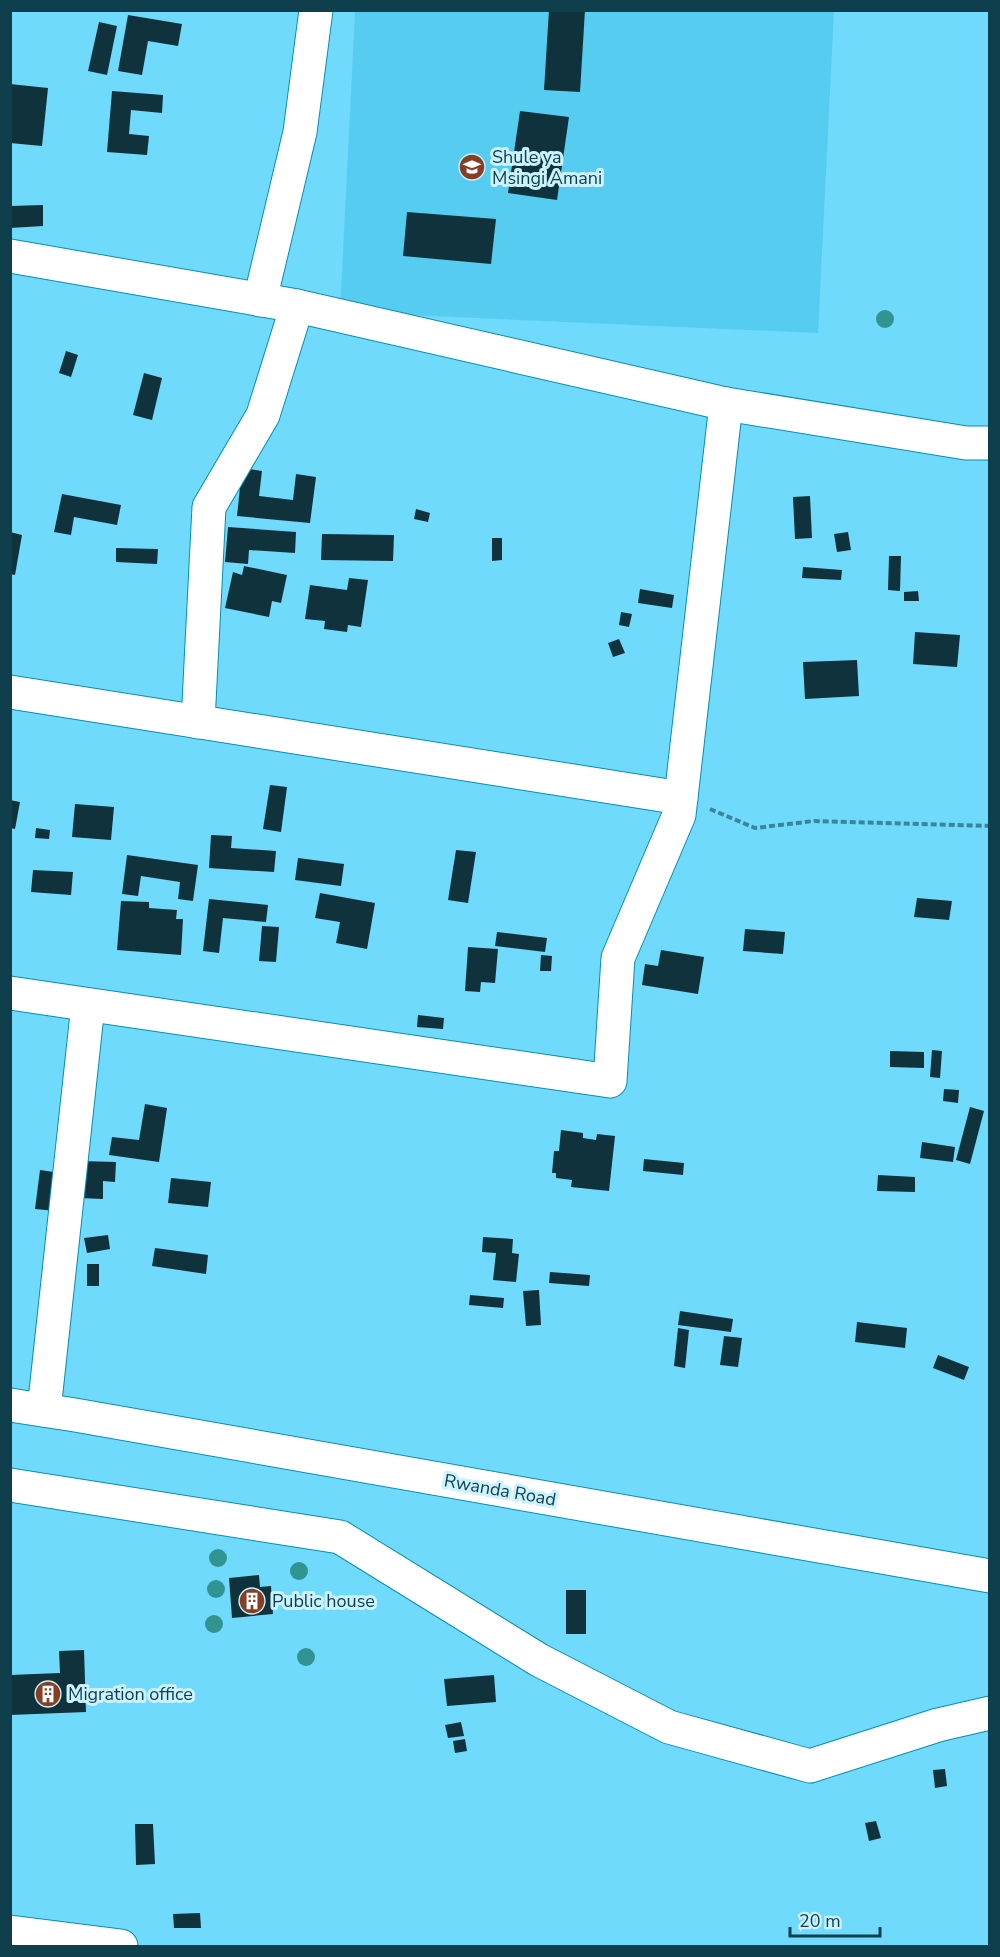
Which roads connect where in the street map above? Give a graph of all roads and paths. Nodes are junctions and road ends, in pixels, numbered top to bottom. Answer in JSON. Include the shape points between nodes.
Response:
{"nodes":[{"id":1,"x":316,"y":10,"type":"edge"},
{"id":2,"x":10,"y":256,"type":"edge"},
{"id":3,"x":260,"y":300,"type":"junction"},
{"id":4,"x":297,"y":306,"type":"junction"},
{"id":5,"x":726,"y":404,"type":"junction"},
{"id":6,"x":990,"y":443,"type":"edge"},
{"id":7,"x":10,"y":692,"type":"edge"},
{"id":8,"x":198,"y":722,"type":"junction"},
{"id":9,"x":681,"y":798,"type":"junction"},
{"id":10,"x":990,"y":826,"type":"edge"},
{"id":11,"x":10,"y":993,"type":"edge"},
{"id":12,"x":88,"y":1005,"type":"junction"},
{"id":13,"x":10,"y":1405,"type":"edge"},
{"id":14,"x":44,"y":1410,"type":"junction"},
{"id":15,"x":10,"y":1485,"type":"edge"},
{"id":16,"x":990,"y":1576,"type":"edge"},
{"id":17,"x":990,"y":1713,"type":"edge"},
{"id":18,"x":10,"y":1932,"type":"edge"},
{"id":19,"x":121,"y":1947,"type":"edge"}],
"edges":[{"from":1,"to":3,"type":"main road","via":[[300,132]]},
{"from":2,"to":3,"type":"main road"},
{"from":3,"to":4,"type":"main road"},
{"from":4,"to":5,"type":"main road"},
{"from":4,"to":8,"type":"main road","via":[[263,415],[209,507]]},
{"from":5,"to":6,"type":"main road","via":[[966,443]]},
{"from":5,"to":9,"type":"main road"},
{"from":7,"to":8,"type":"main road"},
{"from":8,"to":9,"type":"main road"},
{"from":9,"to":10,"type":"path","via":[[755,828],[814,821]]},
{"from":9,"to":12,"type":"main road","via":[[679,815],[618,958],[610,1081]]},
{"from":11,"to":12,"type":"main road"},
{"from":12,"to":14,"type":"main road"},
{"from":13,"to":14,"type":"main road","name":"Rwanda Road"},
{"from":14,"to":16,"type":"main road","name":"Rwanda Road"},
{"from":15,"to":17,"type":"main road","via":[[340,1537],[539,1660],[669,1727],[810,1766],[938,1725]]},
{"from":18,"to":19,"type":"main road"}]}
